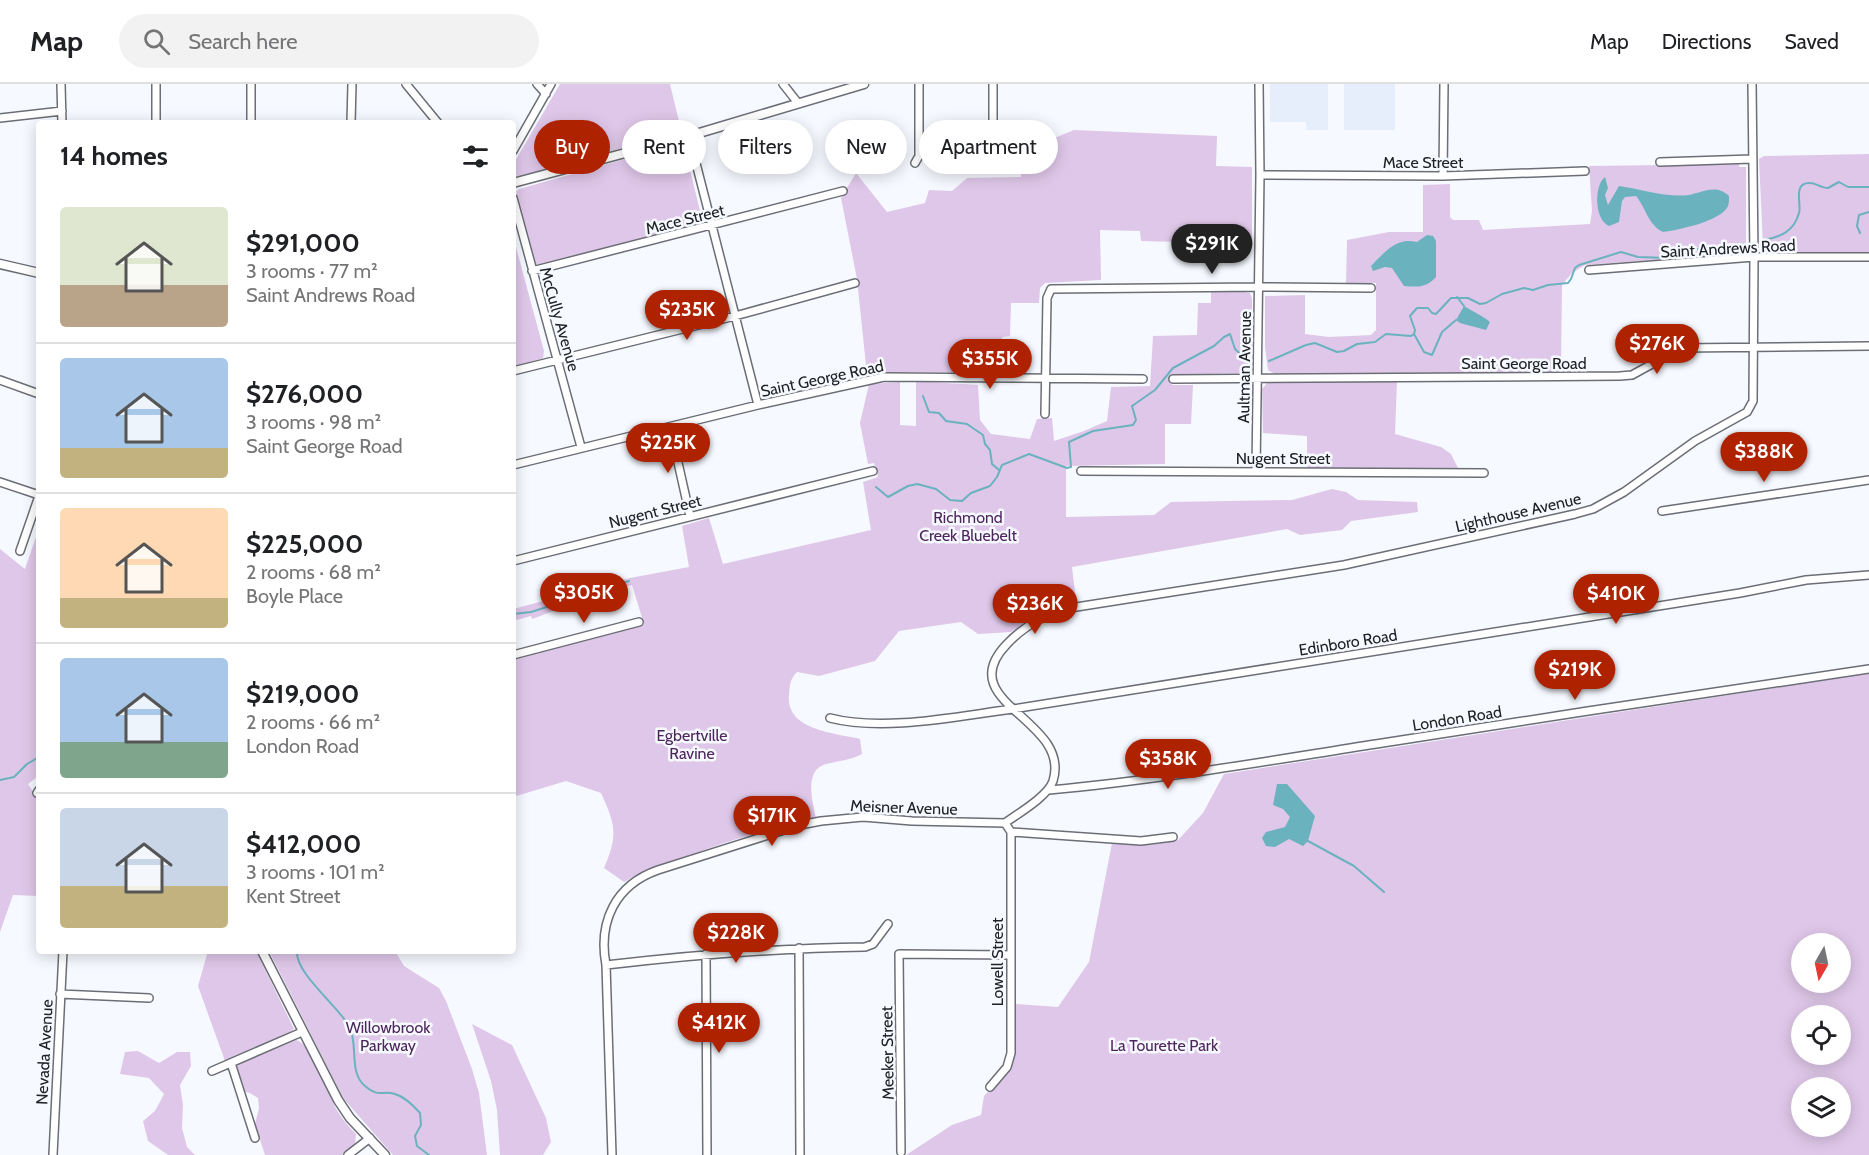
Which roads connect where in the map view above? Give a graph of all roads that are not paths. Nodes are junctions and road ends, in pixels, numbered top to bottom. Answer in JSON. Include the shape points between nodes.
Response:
{"nodes":[{"id":1,"x":61,"y":84,"type":"edge"},
{"id":2,"x":156,"y":84,"type":"edge"},
{"id":3,"x":251,"y":84,"type":"edge"},
{"id":4,"x":352,"y":84,"type":"edge"},
{"id":5,"x":406,"y":84,"type":"edge"},
{"id":6,"x":537,"y":84,"type":"edge"},
{"id":7,"x":551,"y":84,"type":"edge"},
{"id":8,"x":783,"y":84,"type":"edge"},
{"id":9,"x":919,"y":84,"type":"edge"},
{"id":10,"x":993,"y":84,"type":"edge"},
{"id":11,"x":1259,"y":84,"type":"edge"},
{"id":12,"x":1444,"y":84,"type":"edge"},
{"id":13,"x":1752,"y":84,"type":"edge"},
{"id":14,"x":859,"y":85,"type":"edge"},
{"id":15,"x":546,"y":94,"type":"junction"},
{"id":16,"x":798,"y":103,"type":"junction"},
{"id":17,"x":62,"y":111,"type":"junction"},
{"id":18,"x":0,"y":118,"type":"edge"},
{"id":19,"x":62,"y":120,"type":"edge"},
{"id":20,"x":156,"y":120,"type":"edge"},
{"id":21,"x":251,"y":120,"type":"edge"},
{"id":22,"x":351,"y":120,"type":"edge"},
{"id":23,"x":436,"y":120,"type":"edge"},
{"id":24,"x":993,"y":120,"type":"edge"},
{"id":25,"x":706,"y":131,"type":"edge"},
{"id":26,"x":516,"y":146,"type":"edge"},
{"id":27,"x":622,"y":154,"type":"edge"},
{"id":28,"x":1752,"y":159,"type":"junction"},
{"id":29,"x":1660,"y":162,"type":"dead end"},
{"id":30,"x":915,"y":163,"type":"dead end"},
{"id":31,"x":1585,"y":171,"type":"dead end"},
{"id":32,"x":699,"y":174,"type":"edge"},
{"id":33,"x":1260,"y":175,"type":"junction"},
{"id":34,"x":1443,"y":176,"type":"junction"},
{"id":35,"x":516,"y":182,"type":"edge"},
{"id":36,"x":843,"y":191,"type":"dead end"},
{"id":37,"x":516,"y":210,"type":"edge"},
{"id":38,"x":712,"y":226,"type":"junction"},
{"id":39,"x":1754,"y":257,"type":"junction"},
{"id":40,"x":1869,"y":257,"type":"edge"},
{"id":41,"x":0,"y":264,"type":"edge"},
{"id":42,"x":1589,"y":270,"type":"dead end"},
{"id":43,"x":532,"y":271,"type":"junction"},
{"id":44,"x":36,"y":272,"type":"edge"},
{"id":45,"x":855,"y":282,"type":"dead end"},
{"id":46,"x":1259,"y":287,"type":"junction"},
{"id":47,"x":1371,"y":288,"type":"dead end"},
{"id":48,"x":735,"y":316,"type":"junction"},
{"id":49,"x":1869,"y":346,"type":"edge"},
{"id":50,"x":1753,"y":347,"type":"junction"},
{"id":51,"x":1635,"y":348,"type":"dead end"},
{"id":52,"x":1681,"y":348,"type":"junction"},
{"id":53,"x":557,"y":361,"type":"junction"},
{"id":54,"x":516,"y":371,"type":"edge"},
{"id":55,"x":1257,"y":377,"type":"junction"},
{"id":56,"x":1045,"y":378,"type":"junction"},
{"id":57,"x":1143,"y":379,"type":"dead end"},
{"id":58,"x":1173,"y":379,"type":"dead end"},
{"id":59,"x":0,"y":380,"type":"edge"},
{"id":60,"x":36,"y":393,"type":"edge"},
{"id":61,"x":758,"y":405,"type":"junction"},
{"id":62,"x":1045,"y":414,"type":"dead end"},
{"id":63,"x":670,"y":427,"type":"junction"},
{"id":64,"x":582,"y":447,"type":"junction"},
{"id":65,"x":516,"y":464,"type":"edge"},
{"id":66,"x":873,"y":471,"type":"dead end"},
{"id":67,"x":1081,"y":471,"type":"dead end"},
{"id":68,"x":1256,"y":471,"type":"junction"},
{"id":69,"x":1484,"y":473,"type":"dead end"},
{"id":70,"x":1869,"y":480,"type":"edge"},
{"id":71,"x":0,"y":482,"type":"edge"},
{"id":72,"x":36,"y":494,"type":"edge"},
{"id":73,"x":36,"y":504,"type":"edge"},
{"id":74,"x":1662,"y":511,"type":"dead end"},
{"id":75,"x":690,"y":516,"type":"junction"},
{"id":76,"x":20,"y":551,"type":"dead end"},
{"id":77,"x":516,"y":560,"type":"edge"},
{"id":78,"x":1869,"y":575,"type":"edge"},
{"id":79,"x":639,"y":622,"type":"dead end"},
{"id":80,"x":516,"y":654,"type":"edge"},
{"id":81,"x":1869,"y":669,"type":"edge"},
{"id":82,"x":1013,"y":709,"type":"junction"},
{"id":83,"x":830,"y":718,"type":"dead end"},
{"id":84,"x":1049,"y":790,"type":"junction"},
{"id":85,"x":1005,"y":823,"type":"junction"},
{"id":86,"x":1011,"y":832,"type":"junction"},
{"id":87,"x":1173,"y":837,"type":"dead end"},
{"id":88,"x":888,"y":924,"type":"dead end"},
{"id":89,"x":799,"y":948,"type":"junction"},
{"id":90,"x":63,"y":954,"type":"edge"},
{"id":91,"x":263,"y":954,"type":"edge"},
{"id":92,"x":706,"y":954,"type":"junction"},
{"id":93,"x":1011,"y":955,"type":"junction"},
{"id":94,"x":606,"y":965,"type":"junction"},
{"id":95,"x":60,"y":994,"type":"junction"},
{"id":96,"x":149,"y":998,"type":"dead end"},
{"id":97,"x":302,"y":1032,"type":"junction"},
{"id":98,"x":231,"y":1063,"type":"junction"},
{"id":99,"x":212,"y":1071,"type":"dead end"},
{"id":100,"x":990,"y":1087,"type":"dead end"},
{"id":101,"x":255,"y":1138,"type":"dead end"},
{"id":102,"x":369,"y":1138,"type":"junction"},
{"id":103,"x":901,"y":1152,"type":"dead end"},
{"id":104,"x":53,"y":1155,"type":"edge"},
{"id":105,"x":348,"y":1155,"type":"edge"},
{"id":106,"x":385,"y":1155,"type":"edge"},
{"id":107,"x":612,"y":1155,"type":"edge"},
{"id":108,"x":707,"y":1155,"type":"edge"},
{"id":109,"x":800,"y":1155,"type":"edge"}],
"edges":[{"from":1,"to":17,"type":"street"},
{"from":2,"to":20,"type":"street"},
{"from":3,"to":21,"type":"street"},
{"from":4,"to":22,"type":"street"},
{"from":5,"to":23,"type":"street"},
{"from":6,"to":15,"type":"street"},
{"from":7,"to":15,"type":"street"},
{"from":8,"to":16,"type":"street"},
{"from":9,"to":30,"type":"street","via":[[919,156]]},
{"from":10,"to":24,"type":"street"},
{"from":11,"to":33,"type":"street","name":"Aultman Avenue"},
{"from":12,"to":34,"type":"street"},
{"from":13,"to":28,"type":"street","name":"Lighthouse Avenue"},
{"from":14,"to":16,"type":"street"},
{"from":15,"to":26,"type":"street"},
{"from":16,"to":25,"type":"street"},
{"from":17,"to":18,"type":"street"},
{"from":17,"to":19,"type":"street"},
{"from":27,"to":35,"type":"street"},
{"from":28,"to":29,"type":"street"},
{"from":28,"to":39,"type":"street","name":"Lighthouse Avenue"},
{"from":31,"to":34,"type":"street","name":"Mace Street"},
{"from":32,"to":38,"type":"street"},
{"from":33,"to":34,"type":"street","name":"Mace Street"},
{"from":33,"to":46,"type":"street","name":"Aultman Avenue"},
{"from":36,"to":38,"type":"street","name":"Mace Street"},
{"from":37,"to":43,"type":"street","name":"McCully Avenue"},
{"from":38,"to":43,"type":"street","name":"Mace Street"},
{"from":38,"to":48,"type":"street"},
{"from":39,"to":40,"type":"street","name":"Saint Andrews Road"},
{"from":39,"to":42,"type":"street","name":"Saint Andrews Road"},
{"from":39,"to":50,"type":"street","name":"Lighthouse Avenue"},
{"from":41,"to":44,"type":"street"},
{"from":43,"to":53,"type":"street","name":"McCully Avenue"},
{"from":45,"to":48,"type":"street"},
{"from":46,"to":47,"type":"street"},
{"from":46,"to":55,"type":"street","name":"Aultman Avenue"},
{"from":46,"to":56,"type":"street","via":[[1054,288],[1048,291],[1047,298]]},
{"from":48,"to":53,"type":"street"},
{"from":48,"to":61,"type":"street"},
{"from":49,"to":50,"type":"street","name":"Saint George Road"},
{"from":50,"to":52,"type":"street","name":"Saint George Road"},
{"from":50,"to":82,"type":"street","name":"Lighthouse Avenue","via":[[1753,401],[1747,412],[1695,441],[1624,492],[1593,509],[1344,565],[1054,612],[1016,634],[996,657],[993,682],[1001,699]]},
{"from":51,"to":52,"type":"street"},
{"from":52,"to":55,"type":"street","name":"Saint George Road","via":[[1632,375],[1620,376]]},
{"from":53,"to":54,"type":"street"},
{"from":53,"to":64,"type":"street","name":"McCully Avenue"},
{"from":55,"to":58,"type":"street","name":"Saint George Road"},
{"from":55,"to":68,"type":"street","name":"Aultman Avenue"},
{"from":56,"to":57,"type":"street","name":"Saint George Road"},
{"from":56,"to":61,"type":"street","name":"Saint George Road","via":[[884,377]]},
{"from":56,"to":62,"type":"street"},
{"from":59,"to":60,"type":"street"},
{"from":61,"to":63,"type":"street","name":"Saint George Road"},
{"from":63,"to":64,"type":"street","name":"Saint George Road"},
{"from":63,"to":75,"type":"street"},
{"from":64,"to":65,"type":"street","name":"Saint George Road"},
{"from":66,"to":75,"type":"street","name":"Nugent Street"},
{"from":67,"to":68,"type":"street","name":"Nugent Street"},
{"from":68,"to":69,"type":"street","name":"Nugent Street"},
{"from":70,"to":74,"type":"street"},
{"from":71,"to":72,"type":"street"},
{"from":73,"to":76,"type":"street"},
{"from":75,"to":77,"type":"street","name":"Nugent Street"},
{"from":78,"to":82,"type":"street","name":"Edinboro Road","via":[[1782,584]]},
{"from":79,"to":80,"type":"street"},
{"from":81,"to":84,"type":"street","name":"London Road","via":[[1226,769]]},
{"from":82,"to":83,"type":"street","name":"Edinboro Road","via":[[917,721],[853,723]]},
{"from":82,"to":84,"type":"street","via":[[1050,746],[1055,765]]},
{"from":84,"to":85,"type":"street"},
{"from":85,"to":86,"type":"street"},
{"from":85,"to":94,"type":"street","name":"Meisner Avenue","via":[[863,817],[821,821],[652,873],[631,884],[609,914],[603,939]]},
{"from":86,"to":87,"type":"street","via":[[1141,841]]},
{"from":86,"to":93,"type":"street","name":"Lowell Street"},
{"from":88,"to":89,"type":"street","via":[[873,944],[865,947]]},
{"from":89,"to":92,"type":"street"},
{"from":89,"to":109,"type":"street"},
{"from":90,"to":95,"type":"street","name":"Nevada Avenue"},
{"from":91,"to":97,"type":"street"},
{"from":92,"to":94,"type":"street"},
{"from":92,"to":108,"type":"street"},
{"from":93,"to":100,"type":"street","name":"Lowell Street","via":[[1011,1053],[1006,1067]]},
{"from":93,"to":103,"type":"street","name":"Meeker Street","via":[[899,954]]},
{"from":94,"to":107,"type":"street","name":"Meisner Avenue"},
{"from":95,"to":96,"type":"street"},
{"from":95,"to":104,"type":"street","name":"Nevada Avenue"},
{"from":97,"to":98,"type":"street"},
{"from":97,"to":102,"type":"street","via":[[338,1100]]},
{"from":98,"to":99,"type":"street"},
{"from":98,"to":101,"type":"street"},
{"from":102,"to":105,"type":"street"},
{"from":102,"to":106,"type":"street"}]}
